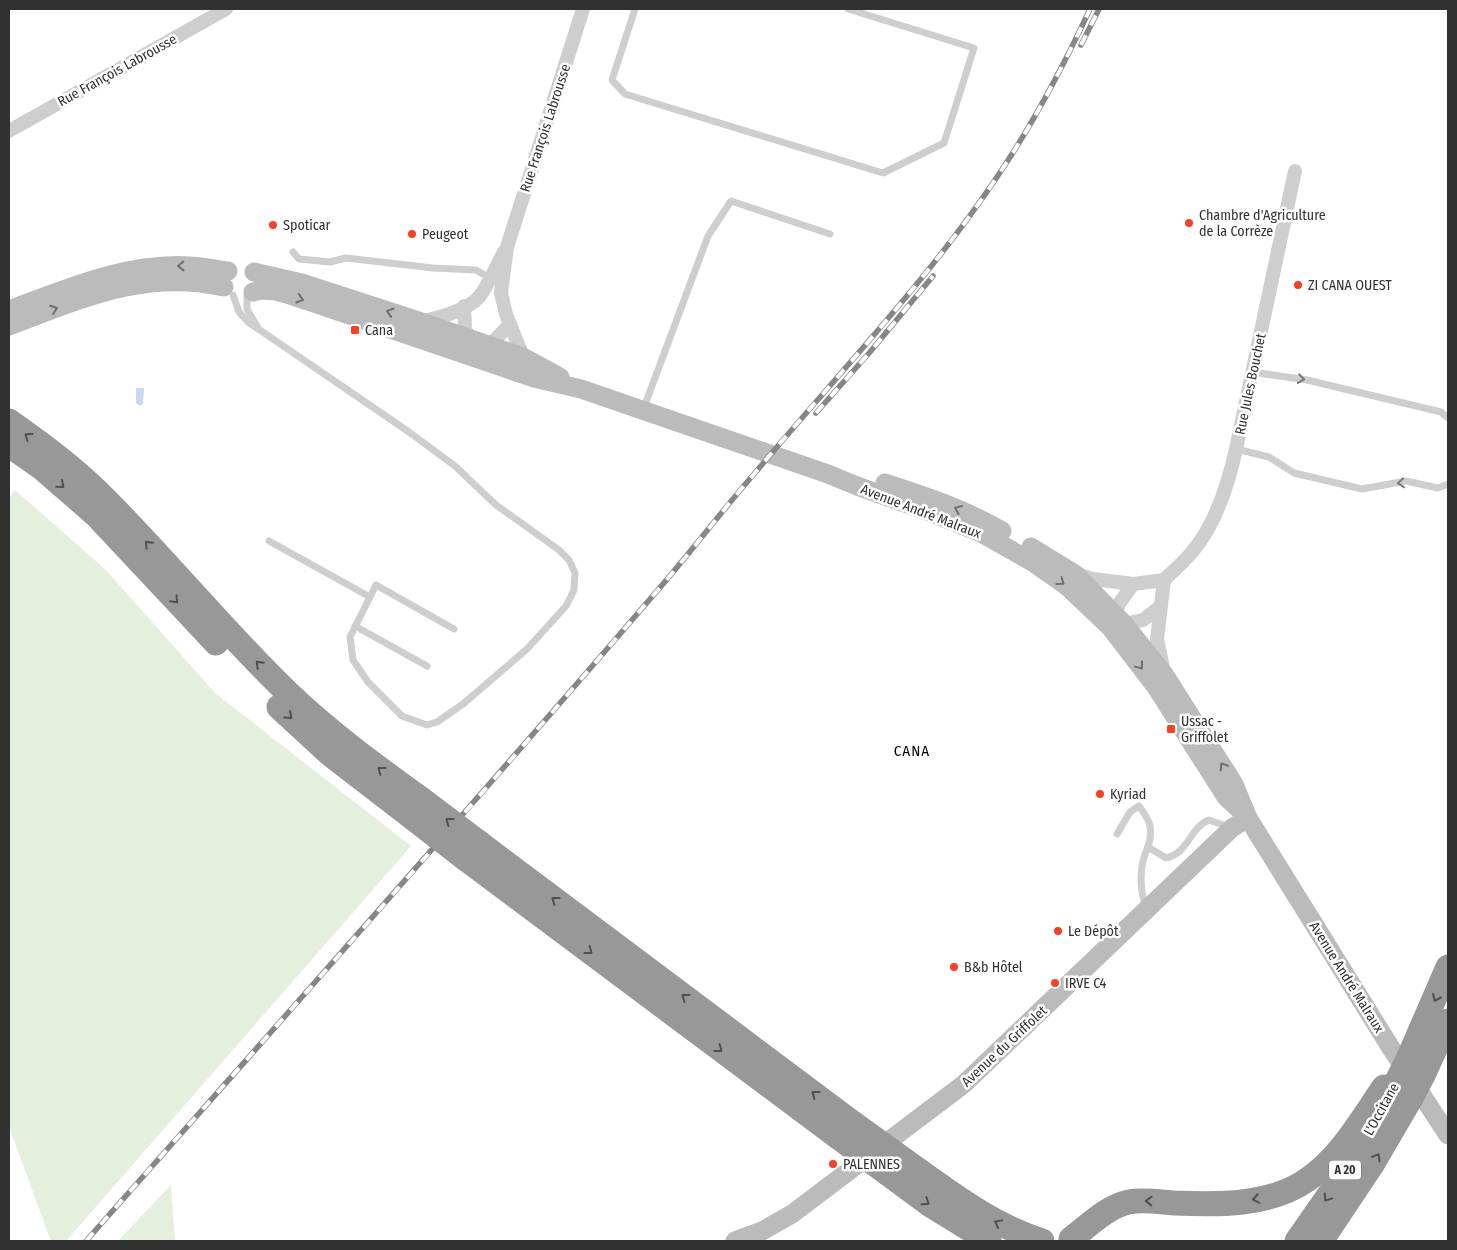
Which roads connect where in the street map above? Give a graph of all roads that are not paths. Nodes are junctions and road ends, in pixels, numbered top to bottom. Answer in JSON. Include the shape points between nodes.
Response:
{"nodes":[{"id":1,"x":226,"y":9,"type":"edge"},
{"id":2,"x":583,"y":9,"type":"edge"},
{"id":3,"x":635,"y":9,"type":"edge"},
{"id":4,"x":848,"y":9,"type":"edge"},
{"id":5,"x":9,"y":131,"type":"edge"},
{"id":6,"x":1296,"y":171,"type":"dead end"},
{"id":7,"x":830,"y":234,"type":"dead end"},
{"id":8,"x":507,"y":247,"type":"junction"},
{"id":9,"x":293,"y":252,"type":"dead end"},
{"id":10,"x":254,"y":272,"type":"junction"},
{"id":11,"x":489,"y":278,"type":"junction"},
{"id":12,"x":503,"y":283,"type":"junction"},
{"id":13,"x":237,"y":288,"type":"junction"},
{"id":14,"x":464,"y":306,"type":"junction"},
{"id":15,"x":9,"y":310,"type":"edge"},
{"id":16,"x":419,"y":321,"type":"junction"},
{"id":17,"x":510,"y":324,"type":"junction"},
{"id":18,"x":9,"y":326,"type":"edge"},
{"id":19,"x":258,"y":328,"type":"junction"},
{"id":20,"x":402,"y":333,"type":"junction"},
{"id":21,"x":478,"y":346,"type":"junction"},
{"id":22,"x":523,"y":357,"type":"junction"},
{"id":23,"x":506,"y":368,"type":"junction"},
{"id":24,"x":1252,"y":372,"type":"junction"},
{"id":25,"x":581,"y":389,"type":"junction"},
{"id":26,"x":643,"y":410,"type":"junction"},
{"id":27,"x":1448,"y":418,"type":"edge"},
{"id":28,"x":9,"y":421,"type":"edge"},
{"id":29,"x":9,"y":445,"type":"edge"},
{"id":30,"x":1236,"y":449,"type":"junction"},
{"id":31,"x":828,"y":474,"type":"junction"},
{"id":32,"x":1448,"y":484,"type":"edge"},
{"id":33,"x":269,"y":541,"type":"dead end"},
{"id":34,"x":1075,"y":574,"type":"junction"},
{"id":35,"x":1164,"y":580,"type":"junction"},
{"id":36,"x":1133,"y":584,"type":"junction"},
{"id":37,"x":370,"y":597,"type":"junction"},
{"id":38,"x":1160,"y":607,"type":"junction"},
{"id":39,"x":1116,"y":621,"type":"junction"},
{"id":40,"x":356,"y":626,"type":"junction"},
{"id":41,"x":454,"y":629,"type":"dead end"},
{"id":42,"x":427,"y":666,"type":"dead end"},
{"id":43,"x":1164,"y":674,"type":"junction"},
{"id":44,"x":419,"y":810,"type":"junction"},
{"id":45,"x":1248,"y":818,"type":"junction"},
{"id":46,"x":1232,"y":828,"type":"junction"},
{"id":47,"x":1117,"y":834,"type":"dead end"},
{"id":48,"x":1148,"y":847,"type":"junction"},
{"id":49,"x":1149,"y":910,"type":"junction"},
{"id":50,"x":1448,"y":967,"type":"edge"},
{"id":51,"x":1448,"y":1021,"type":"edge"},
{"id":52,"x":1413,"y":1062,"type":"junction"},
{"id":53,"x":1395,"y":1094,"type":"junction"},
{"id":54,"x":1448,"y":1136,"type":"edge"},
{"id":55,"x":896,"y":1167,"type":"junction"},
{"id":56,"x":1071,"y":1240,"type":"edge"},
{"id":57,"x":735,"y":1241,"type":"edge"},
{"id":58,"x":989,"y":1241,"type":"edge"},
{"id":59,"x":1042,"y":1241,"type":"edge"},
{"id":60,"x":1298,"y":1241,"type":"edge"},
{"id":61,"x":1321,"y":1241,"type":"edge"}],
"edges":[{"from":1,"to":5,"type":"street","name":"Rue François Labrousse"},
{"from":2,"to":8,"type":"street","name":"Rue François Labrousse"},
{"from":3,"to":4,"type":"lane","via":[[612,80],[625,94],[883,173],[944,143],[974,48]]},
{"from":6,"to":24,"type":"street","name":"Rue Jules Bouchet"},
{"from":7,"to":26,"type":"lane","via":[[731,202],[708,236]]},
{"from":8,"to":11,"type":"street","name":"Rue François Labrousse"},
{"from":8,"to":12,"type":"street","name":"Rue François Labrousse"},
{"from":9,"to":11,"type":"lane","via":[[299,259],[330,262],[346,258],[476,270]]},
{"from":10,"to":13,"type":"street","via":[[256,289]]},
{"from":10,"to":13,"type":"street","name":"Avenue André Malraux","via":[[230,268]]},
{"from":16,"to":10,"type":"street","name":"Avenue André Malraux","one_way":true,"via":[[302,283]]},
{"from":11,"to":12,"type":"lane"},
{"from":11,"to":14,"type":"street","name":"Rue François Labrousse","via":[[478,298]]},
{"from":12,"to":17,"type":"street","name":"Rue François Labrousse","via":[[502,293]]},
{"from":13,"to":15,"type":"street","name":"Avenue André Malraux","one_way":true,"via":[[189,266],[134,270],[99,278]]},
{"from":18,"to":13,"type":"street","name":"Avenue André Malraux","one_way":true,"via":[[122,286],[185,280]]},
{"from":13,"to":19,"type":"lane"},
{"from":13,"to":19,"type":"lane","via":[[239,312]]},
{"from":13,"to":20,"type":"street","name":"Avenue André Malraux","one_way":true,"via":[[274,291]]},
{"from":14,"to":16,"type":"street","name":"Rue François Labrousse","via":[[433,320]]},
{"from":14,"to":21,"type":"street","via":[[465,330]]},
{"from":16,"to":21,"type":"street","name":"Avenue André Malraux"},
{"from":17,"to":21,"type":"street"},
{"from":17,"to":22,"type":"street","name":"Rue François Labrousse"},
{"from":19,"to":40,"type":"lane","via":[[455,466],[496,505],[559,550],[575,573],[574,590],[566,606],[527,650],[463,704],[437,722],[426,725],[402,716],[368,682],[353,660],[350,637]]},
{"from":20,"to":21,"type":"street","name":"Avenue André Malraux"},
{"from":20,"to":23,"type":"street","name":"Avenue André Malraux"},
{"from":21,"to":22,"type":"street","name":"Avenue André Malraux"},
{"from":21,"to":23,"type":"street","name":"Avenue André Malraux"},
{"from":22,"to":25,"type":"street","name":"Avenue André Malraux"},
{"from":23,"to":25,"type":"street","name":"Avenue André Malraux"},
{"from":24,"to":27,"type":"lane","one_way":true,"via":[[1307,380],[1441,412]]},
{"from":24,"to":30,"type":"street","name":"Rue Jules Bouchet"},
{"from":25,"to":26,"type":"street","name":"Avenue André Malraux"},
{"from":26,"to":31,"type":"street","name":"Avenue André Malraux"},
{"from":44,"to":28,"type":"highway","one_way":true,"via":[[286,691],[105,499],[66,464]]},
{"from":29,"to":44,"type":"highway","one_way":true,"via":[[42,468],[96,515],[276,705],[330,754]]},
{"from":32,"to":30,"type":"lane","one_way":true,"via":[[1438,488],[1406,481],[1362,489],[1294,474],[1269,457]]},
{"from":30,"to":35,"type":"street","name":"Rue Jules Bouchet","via":[[1212,523],[1192,552]]},
{"from":34,"to":31,"type":"street","name":"Avenue André Malraux","one_way":true,"via":[[986,522],[932,498],[865,476]]},
{"from":31,"to":39,"type":"street","name":"Avenue André Malraux","one_way":true,"via":[[980,533],[1034,563]]},
{"from":33,"to":37,"type":"lane"},
{"from":34,"to":36,"type":"street"},
{"from":34,"to":39,"type":"street","name":"Avenue André Malraux"},
{"from":35,"to":36,"type":"street"},
{"from":35,"to":38,"type":"street"},
{"from":36,"to":39,"type":"street"},
{"from":37,"to":40,"type":"lane"},
{"from":37,"to":41,"type":"lane","via":[[376,585]]},
{"from":38,"to":39,"type":"street","via":[[1143,620]]},
{"from":38,"to":43,"type":"street","via":[[1157,639]]},
{"from":39,"to":43,"type":"street","name":"Avenue André Malraux"},
{"from":39,"to":45,"type":"street","name":"Avenue André Malraux","one_way":true,"via":[[1226,797]]},
{"from":40,"to":42,"type":"lane"},
{"from":45,"to":43,"type":"street","name":"Avenue André Malraux","one_way":true,"via":[[1234,784]]},
{"from":44,"to":55,"type":"highway","bridge":true},
{"from":45,"to":46,"type":"street","name":"Avenue du Griffolet"},
{"from":45,"to":54,"type":"street","name":"Avenue André Malraux"},
{"from":46,"to":48,"type":"lane","via":[[1209,820],[1202,822],[1181,851],[1166,858]]},
{"from":46,"to":49,"type":"street","name":"Avenue du Griffolet"},
{"from":47,"to":48,"type":"lane","via":[[1130,812],[1139,806],[1150,826]]},
{"from":48,"to":49,"type":"lane","via":[[1141,876],[1144,901]]},
{"from":49,"to":57,"type":"street","name":"Avenue du Griffolet","via":[[964,1084],[792,1214],[762,1231]]},
{"from":50,"to":52,"type":"highway","one_way":true},
{"from":51,"to":52,"type":"highway","name":"L'Occitane","number":"A 20"},
{"from":52,"to":53,"type":"highway","name":"L'Occitane","number":"A 20","bridge":true},
{"from":53,"to":56,"type":"highway","one_way":true,"via":[[1331,1160],[1296,1187],[1240,1202],[1128,1202],[1108,1212]]},
{"from":53,"to":60,"type":"highway","name":"L'Occitane","number":"A 20","one_way":true},
{"from":61,"to":53,"type":"highway","name":"L'Occitane","number":"A 20","one_way":true,"via":[[1373,1163]]},
{"from":55,"to":58,"type":"highway","one_way":true,"via":[[929,1204]]},
{"from":59,"to":55,"type":"highway","one_way":true,"via":[[999,1224]]}]}
